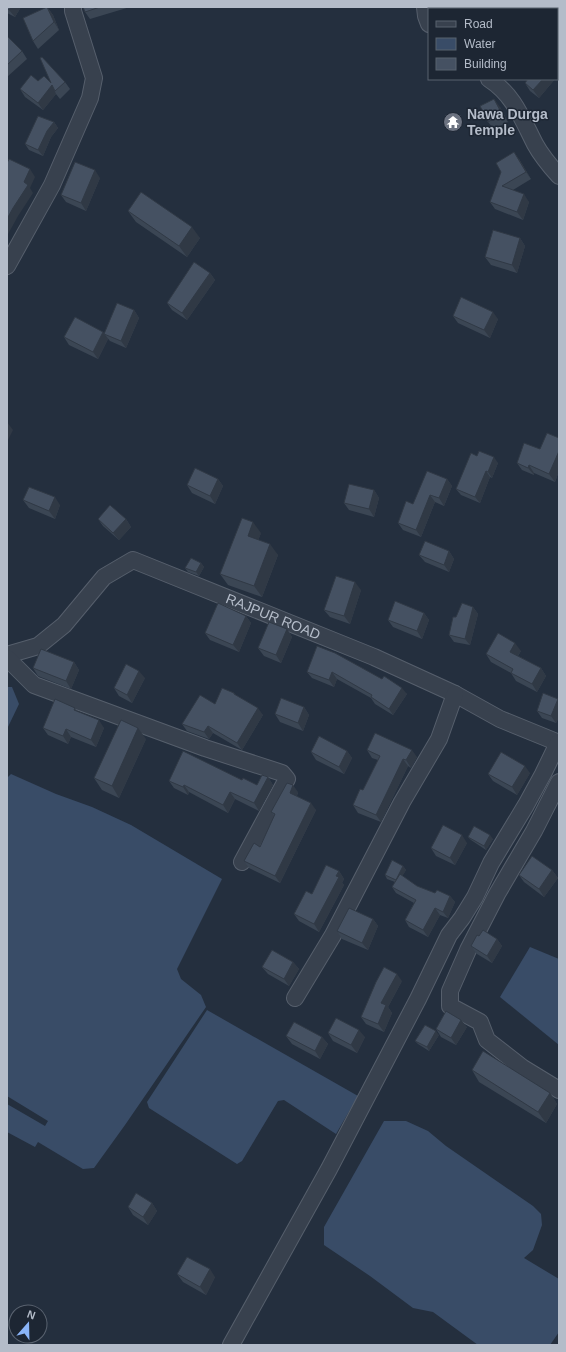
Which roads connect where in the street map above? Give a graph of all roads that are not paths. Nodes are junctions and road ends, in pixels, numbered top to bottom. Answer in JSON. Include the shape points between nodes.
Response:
{"nodes":[{"id":1,"x":73,"y":7,"type":"edge"},
{"id":2,"x":425,"y":7,"type":"edge"},
{"id":3,"x":428,"y":21,"type":"edge"},
{"id":4,"x":490,"y":80,"type":"edge"},
{"id":5,"x":559,"y":176,"type":"edge"},
{"id":6,"x":7,"y":266,"type":"edge"},
{"id":7,"x":7,"y":657,"type":"edge"},
{"id":8,"x":455,"y":694,"type":"junction"},
{"id":9,"x":558,"y":743,"type":"edge"},
{"id":10,"x":559,"y":782,"type":"edge"},
{"id":11,"x":242,"y":862,"type":"dead end"},
{"id":12,"x":295,"y":998,"type":"dead end"},
{"id":13,"x":559,"y":1090,"type":"edge"},
{"id":14,"x":231,"y":1345,"type":"edge"}],
"edges":[{"from":1,"to":6,"type":"street","via":[[94,78],[90,98],[52,185]]},
{"from":2,"to":3,"type":"street"},
{"from":4,"to":5,"type":"street","via":[[514,102],[535,145]]},
{"from":7,"to":8,"type":"street","name":"RAJPUR ROAD","via":[[38,646],[64,625],[104,577],[133,560],[374,657]]},
{"from":7,"to":11,"type":"street","via":[[34,685],[205,748],[282,773],[287,779]]},
{"from":8,"to":9,"type":"street","name":"RAJPUR ROAD","via":[[500,719]]},
{"from":8,"to":12,"type":"street","via":[[439,739],[402,802],[333,935]]},
{"from":9,"to":14,"type":"street","via":[[475,896],[450,935],[329,1169]]},
{"from":10,"to":13,"type":"street","via":[[468,950],[450,990],[449,1000],[450,1006],[480,1022],[487,1040],[523,1068]]}]}
